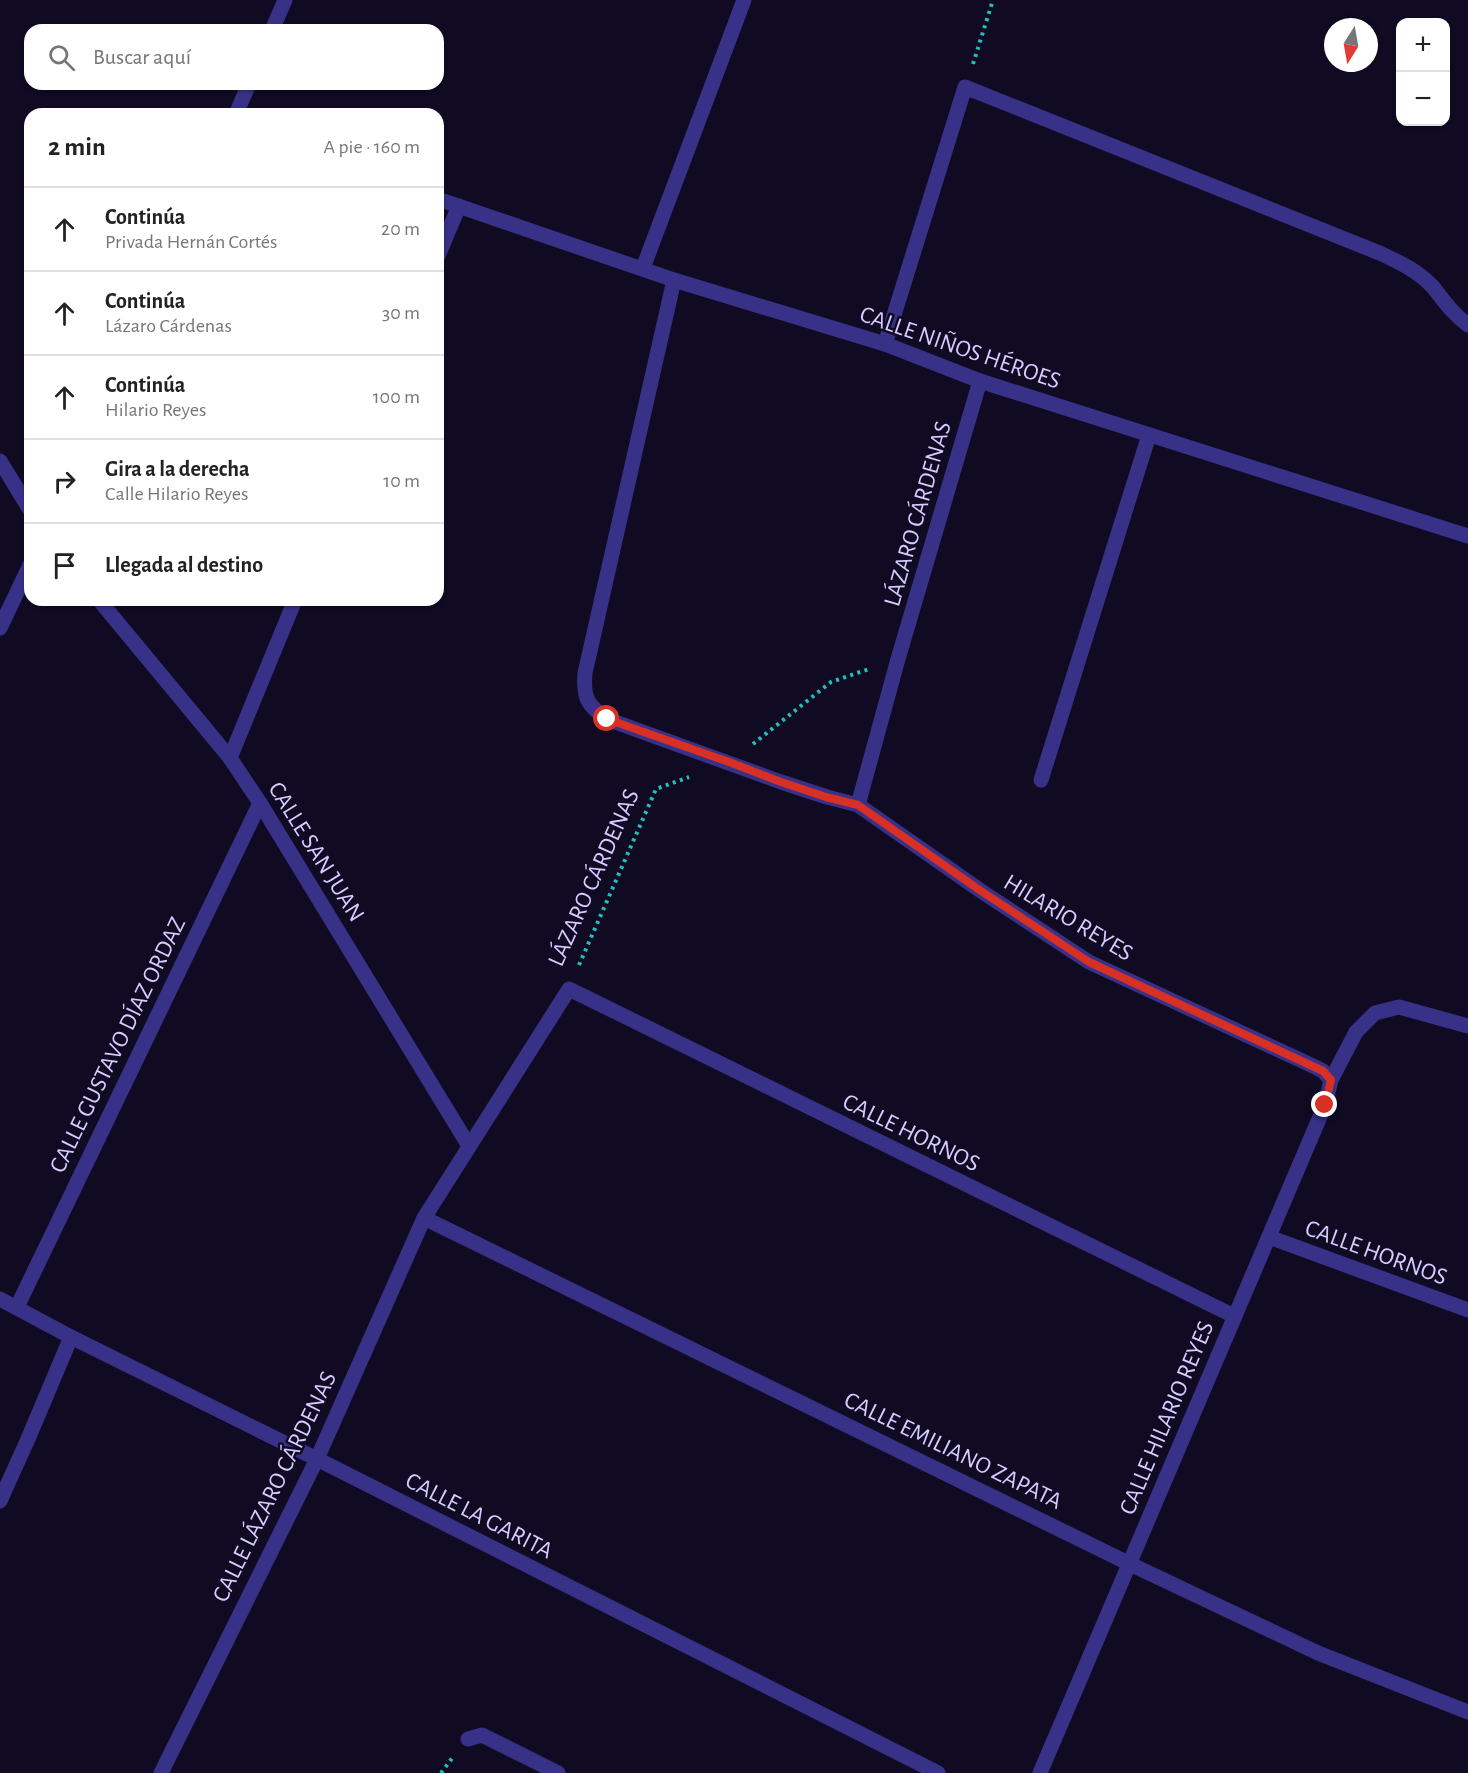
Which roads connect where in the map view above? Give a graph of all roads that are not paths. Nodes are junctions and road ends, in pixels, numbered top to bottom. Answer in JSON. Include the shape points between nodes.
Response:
{"nodes":[{"id":1,"x":285,"y":0,"type":"edge"},
{"id":2,"x":744,"y":0,"type":"edge"},
{"id":3,"x":275,"y":24,"type":"edge"},
{"id":4,"x":246,"y":90,"type":"edge"},
{"id":5,"x":239,"y":108,"type":"edge"},
{"id":6,"x":444,"y":201,"type":"edge"},
{"id":7,"x":459,"y":206,"type":"junction"},
{"id":8,"x":444,"y":242,"type":"edge"},
{"id":9,"x":643,"y":268,"type":"junction"},
{"id":10,"x":674,"y":280,"type":"junction"},
{"id":11,"x":1468,"y":325,"type":"edge"},
{"id":12,"x":885,"y":344,"type":"junction"},
{"id":13,"x":980,"y":381,"type":"junction"},
{"id":14,"x":1149,"y":435,"type":"junction"},
{"id":15,"x":0,"y":461,"type":"edge"},
{"id":16,"x":24,"y":500,"type":"edge"},
{"id":17,"x":1468,"y":536,"type":"edge"},
{"id":18,"x":24,"y":578,"type":"edge"},
{"id":19,"x":104,"y":606,"type":"edge"},
{"id":20,"x":293,"y":606,"type":"edge"},
{"id":21,"x":0,"y":628,"type":"edge"},
{"id":22,"x":230,"y":758,"type":"junction"},
{"id":23,"x":1041,"y":780,"type":"dead end"},
{"id":24,"x":260,"y":803,"type":"junction"},
{"id":25,"x":858,"y":805,"type":"junction"},
{"id":26,"x":569,"y":989,"type":"joint"},
{"id":27,"x":1468,"y":1026,"type":"edge"},
{"id":28,"x":1331,"y":1080,"type":"junction"},
{"id":29,"x":469,"y":1146,"type":"junction"},
{"id":30,"x":424,"y":1218,"type":"junction"},
{"id":31,"x":1269,"y":1237,"type":"junction"},
{"id":32,"x":0,"y":1299,"type":"edge"},
{"id":33,"x":17,"y":1307,"type":"junction"},
{"id":34,"x":1468,"y":1310,"type":"edge"},
{"id":35,"x":1234,"y":1316,"type":"junction"},
{"id":36,"x":70,"y":1338,"type":"junction"},
{"id":37,"x":316,"y":1458,"type":"junction"},
{"id":38,"x":0,"y":1501,"type":"edge"},
{"id":39,"x":1130,"y":1564,"type":"junction"},
{"id":40,"x":1468,"y":1712,"type":"edge"},
{"id":41,"x":475,"y":1737,"type":"dead end"},
{"id":42,"x":161,"y":1773,"type":"edge"},
{"id":43,"x":558,"y":1773,"type":"edge"},
{"id":44,"x":938,"y":1773,"type":"edge"},
{"id":45,"x":1040,"y":1773,"type":"edge"}],
"edges":[{"from":1,"to":3,"type":"street"},
{"from":2,"to":9,"type":"street"},
{"from":4,"to":5,"type":"street"},
{"from":6,"to":7,"type":"street","name":"CALLE NIÑOS HÉROES"},
{"from":7,"to":8,"type":"street"},
{"from":7,"to":9,"type":"street","name":"CALLE NIÑOS HÉROES"},
{"from":9,"to":10,"type":"street","name":"CALLE NIÑOS HÉROES"},
{"from":10,"to":12,"type":"street","name":"CALLE NIÑOS HÉROES"},
{"from":10,"to":25,"type":"street","via":[[585,673],[587,701],[607,719],[781,782]]},
{"from":11,"to":12,"type":"street","via":[[1411,267],[965,87]]},
{"from":12,"to":13,"type":"street","name":"CALLE NIÑOS HÉROES"},
{"from":13,"to":14,"type":"street","name":"CALLE NIÑOS HÉROES"},
{"from":13,"to":25,"type":"street","name":"LÁZARO CÁRDENAS"},
{"from":14,"to":17,"type":"street","name":"CALLE NIÑOS HÉROES"},
{"from":14,"to":23,"type":"street"},
{"from":15,"to":16,"type":"street"},
{"from":18,"to":21,"type":"street"},
{"from":19,"to":22,"type":"street","name":"CALLE SAN JUAN"},
{"from":20,"to":22,"type":"street"},
{"from":22,"to":24,"type":"street","name":"CALLE SAN JUAN"},
{"from":24,"to":29,"type":"street","name":"CALLE SAN JUAN"},
{"from":24,"to":33,"type":"street","name":"CALLE GUSTAVO DÍAZ ORDAZ"},
{"from":25,"to":28,"type":"street","name":"HILARIO REYES","via":[[1089,962],[1311,1065]]},
{"from":26,"to":29,"type":"street","name":"CALLE LÁZARO CÁRDENAS"},
{"from":26,"to":35,"type":"street","name":"CALLE HORNOS"},
{"from":27,"to":28,"type":"street","name":"CALLE HILARIO REYES","via":[[1399,1007],[1375,1013],[1356,1032]]},
{"from":28,"to":31,"type":"street","name":"CALLE HILARIO REYES","via":[[1325,1105]]},
{"from":29,"to":30,"type":"street","name":"CALLE LÁZARO CÁRDENAS"},
{"from":30,"to":37,"type":"street","name":"CALLE LÁZARO CÁRDENAS"},
{"from":30,"to":39,"type":"street","name":"CALLE EMILIANO ZAPATA"},
{"from":31,"to":34,"type":"street","name":"CALLE HORNOS"},
{"from":31,"to":35,"type":"street","name":"CALLE HILARIO REYES"},
{"from":32,"to":33,"type":"street","name":"CALLE LA GARITA"},
{"from":33,"to":36,"type":"street","name":"CALLE LA GARITA"},
{"from":35,"to":39,"type":"street","name":"CALLE HILARIO REYES"},
{"from":36,"to":37,"type":"street","name":"CALLE LA GARITA"},
{"from":36,"to":38,"type":"street"},
{"from":37,"to":42,"type":"street","name":"CALLE LÁZARO CÁRDENAS"},
{"from":37,"to":44,"type":"street","name":"CALLE LA GARITA"},
{"from":39,"to":40,"type":"street","name":"CALLE EMILIANO ZAPATA","via":[[1318,1653]]},
{"from":39,"to":45,"type":"street","name":"CALLE HILARIO REYES"},
{"from":41,"to":43,"type":"street"}]}
